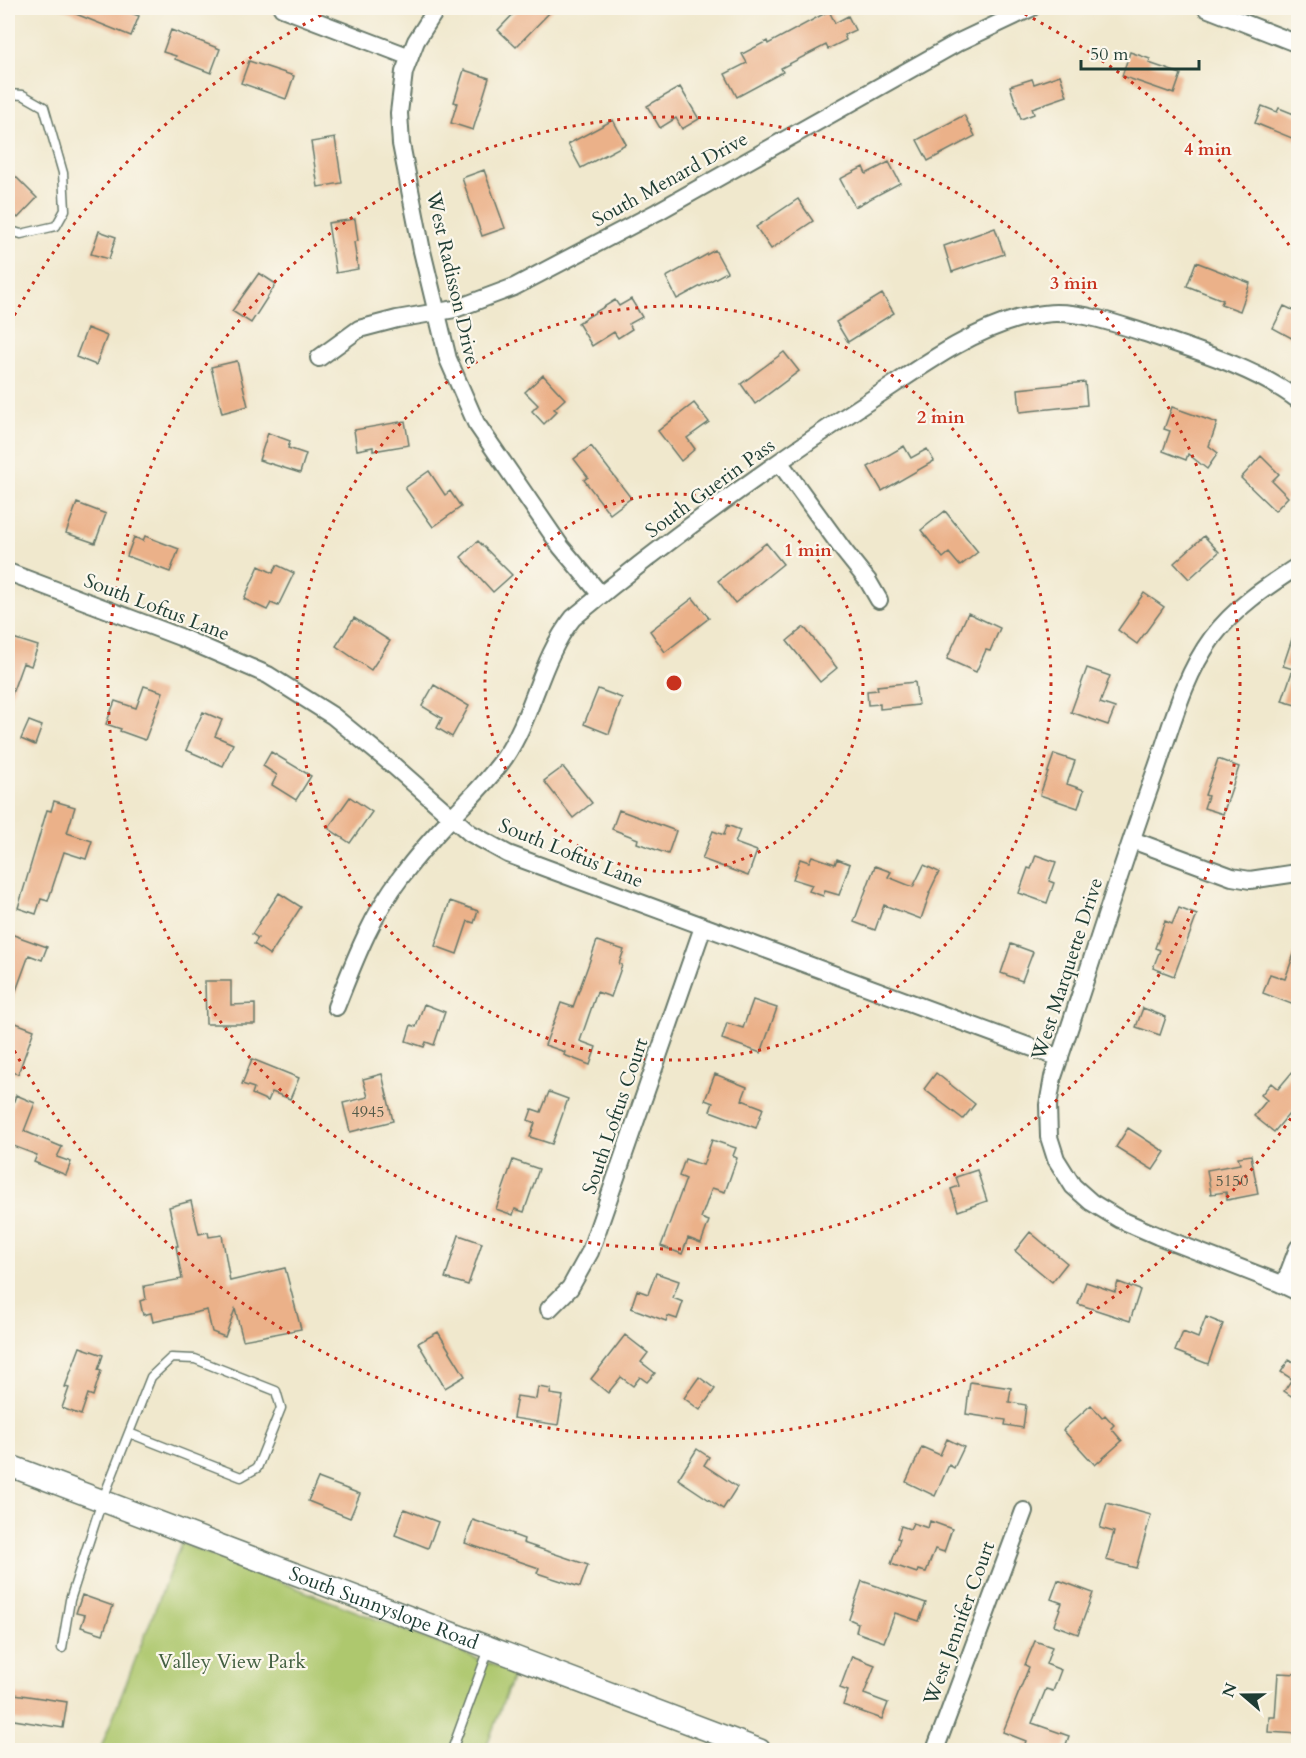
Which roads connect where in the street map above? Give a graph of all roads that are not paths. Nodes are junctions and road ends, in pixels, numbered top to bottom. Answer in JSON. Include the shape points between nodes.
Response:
{"nodes":[{"id":1,"x":282,"y":8,"type":"edge"},
{"id":2,"x":437,"y":8,"type":"edge"},
{"id":3,"x":1031,"y":8,"type":"edge"},
{"id":4,"x":1206,"y":8,"type":"edge"},
{"id":5,"x":1299,"y":44,"type":"edge"},
{"id":6,"x":410,"y":57,"type":"junction"},
{"id":7,"x":8,"y":94,"type":"edge"},
{"id":8,"x":8,"y":230,"type":"edge"},
{"id":9,"x":436,"y":313,"type":"junction"},
{"id":10,"x":319,"y":358,"type":"dead end"},
{"id":11,"x":1299,"y":400,"type":"edge"},
{"id":12,"x":780,"y":463,"type":"junction"},
{"id":13,"x":1299,"y":566,"type":"edge"},
{"id":14,"x":8,"y":572,"type":"edge"},
{"id":15,"x":601,"y":595,"type":"junction"},
{"id":16,"x":879,"y":600,"type":"dead end"},
{"id":17,"x":452,"y":817,"type":"junction"},
{"id":18,"x":1132,"y":840,"type":"junction"},
{"id":19,"x":1297,"y":873,"type":"edge"},
{"id":20,"x":703,"y":927,"type":"junction"},
{"id":21,"x":336,"y":1007,"type":"dead end"},
{"id":22,"x":1060,"y":1058,"type":"junction"},
{"id":23,"x":1299,"y":1248,"type":"edge"},
{"id":24,"x":1291,"y":1289,"type":"edge"},
{"id":25,"x":549,"y":1309,"type":"dead end"},
{"id":26,"x":129,"y":1433,"type":"junction"},
{"id":27,"x":8,"y":1466,"type":"edge"},
{"id":28,"x":102,"y":1501,"type":"junction"},
{"id":29,"x":1023,"y":1511,"type":"dead end"},
{"id":30,"x":62,"y":1648,"type":"dead end"},
{"id":31,"x":489,"y":1649,"type":"junction"},
{"id":32,"x":452,"y":1750,"type":"edge"},
{"id":33,"x":760,"y":1750,"type":"edge"},
{"id":34,"x":935,"y":1750,"type":"edge"}],
"edges":[{"from":1,"to":6,"type":"street"},
{"from":2,"to":6,"type":"street","name":"West Radisson Drive"},
{"from":3,"to":9,"type":"street","name":"South Menard Drive","via":[[957,43],[657,212],[514,287]]},
{"from":4,"to":5,"type":"street"},
{"from":6,"to":9,"type":"street","name":"West Radisson Drive","via":[[401,93],[401,144]]},
{"from":7,"to":8,"type":"lane","via":[[23,95],[44,107],[63,173],[65,210],[56,226],[21,234]]},
{"from":9,"to":10,"type":"street","name":"South Menard Drive","via":[[359,329]]},
{"from":9,"to":15,"type":"street","name":"West Radisson Drive","via":[[448,359],[476,423],[561,547]]},
{"from":11,"to":12,"type":"street","name":"South Guerin Pass","via":[[1254,374],[1170,342],[1112,323],[1056,313],[1021,318],[976,335],[925,364]]},
{"from":12,"to":15,"type":"street","name":"South Guerin Pass"},
{"from":12,"to":16,"type":"street"},
{"from":13,"to":18,"type":"street","name":"West Marquette Drive","via":[[1253,595],[1212,639],[1199,660],[1186,685]]},
{"from":14,"to":17,"type":"street","name":"South Loftus Lane","via":[[268,675],[341,722]]},
{"from":15,"to":17,"type":"street","name":"South Guerin Pass","via":[[562,631],[520,732],[504,758]]},
{"from":17,"to":20,"type":"street","name":"South Loftus Lane","via":[[470,833],[508,854]]},
{"from":17,"to":21,"type":"street","name":"South Guerin Pass","via":[[378,911]]},
{"from":18,"to":19,"type":"street","via":[[1232,878]]},
{"from":18,"to":22,"type":"street","name":"West Marquette Drive"},
{"from":20,"to":22,"type":"street","name":"South Loftus Lane"},
{"from":20,"to":25,"type":"street","name":"South Loftus Court","via":[[590,1252],[570,1288]]},
{"from":22,"to":24,"type":"street","name":"West Marquette Drive","via":[[1048,1105],[1049,1137],[1056,1159],[1073,1186],[1119,1220]]},
{"from":23,"to":24,"type":"street"},
{"from":26,"to":26,"type":"lane","via":[[151,1377],[171,1358],[195,1359],[276,1391],[281,1408],[257,1468],[241,1477]]},
{"from":26,"to":28,"type":"lane"},
{"from":27,"to":28,"type":"street","name":"South Sunnyslope Road"},
{"from":28,"to":30,"type":"lane","via":[[70,1600]]},
{"from":28,"to":31,"type":"street","name":"South Sunnyslope Road"},
{"from":29,"to":34,"type":"street","name":"West Jennifer Court"},
{"from":31,"to":32,"type":"lane"},
{"from":31,"to":33,"type":"street","name":"South Sunnyslope Road"}]}
